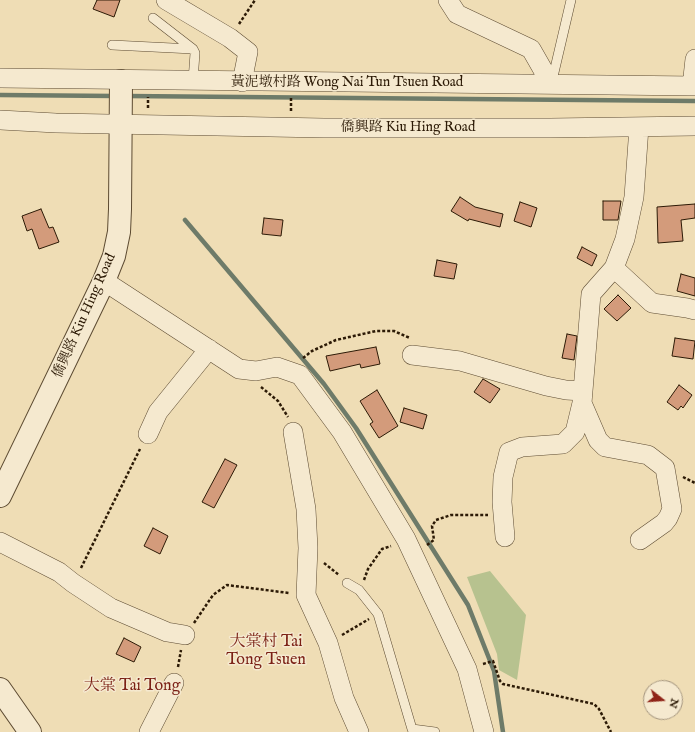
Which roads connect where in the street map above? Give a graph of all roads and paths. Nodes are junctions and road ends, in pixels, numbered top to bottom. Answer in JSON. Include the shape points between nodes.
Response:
{"nodes":[{"id":1,"x":166,"y":0,"type":"edge"},
{"id":2,"x":255,"y":0,"type":"edge"},
{"id":3,"x":571,"y":0,"type":"edge"},
{"id":4,"x":455,"y":5,"type":"edge"},
{"id":5,"x":153,"y":18,"type":"dead end"},
{"id":6,"x":230,"y":38,"type":"junction"},
{"id":7,"x":112,"y":45,"type":"dead end"},
{"id":8,"x":193,"y":49,"type":"junction"},
{"id":9,"x":695,"y":60,"type":"edge"},
{"id":10,"x":0,"y":78,"type":"edge"},
{"id":11,"x":121,"y":81,"type":"junction"},
{"id":12,"x":193,"y":81,"type":"junction"},
{"id":13,"x":242,"y":82,"type":"junction"},
{"id":14,"x":551,"y":84,"type":"junction"},
{"id":15,"x":693,"y":86,"type":"edge"},
{"id":16,"x":292,"y":92,"type":"dead end"},
{"id":17,"x":148,"y":95,"type":"dead end"},
{"id":18,"x":291,"y":114,"type":"dead end"},
{"id":19,"x":148,"y":115,"type":"dead end"},
{"id":20,"x":0,"y":120,"type":"edge"},
{"id":21,"x":121,"y":124,"type":"junction"},
{"id":22,"x":695,"y":126,"type":"edge"},
{"id":23,"x":639,"y":127,"type":"junction"},
{"id":24,"x":614,"y":268,"type":"junction"},
{"id":25,"x":104,"y":282,"type":"junction"},
{"id":26,"x":695,"y":310,"type":"edge"},
{"id":27,"x":209,"y":349,"type":"junction"},
{"id":28,"x":312,"y":351,"type":"dead end"},
{"id":29,"x":416,"y":355,"type":"joint"},
{"id":30,"x":239,"y":369,"type":"junction"},
{"id":31,"x":583,"y":397,"type":"junction"},
{"id":32,"x":293,"y":432,"type":"joint"},
{"id":33,"x":148,"y":434,"type":"joint"},
{"id":34,"x":0,"y":496,"type":"edge"},
{"id":35,"x":503,"y":516,"type":"junction"},
{"id":36,"x":505,"y":537,"type":"dead end"},
{"id":37,"x":406,"y":539,"type":"junction"},
{"id":38,"x":434,"y":540,"type":"dead end"},
{"id":39,"x":640,"y":540,"type":"dead end"},
{"id":40,"x":0,"y":542,"type":"edge"},
{"id":41,"x":308,"y":548,"type":"junction"},
{"id":42,"x":73,"y":583,"type":"junction"},
{"id":43,"x":347,"y":583,"type":"joint"},
{"id":44,"x":359,"y":590,"type":"junction"},
{"id":45,"x":306,"y":595,"type":"junction"},
{"id":46,"x":378,"y":614,"type":"junction"},
{"id":47,"x":185,"y":635,"type":"junction"},
{"id":48,"x":328,"y":643,"type":"junction"},
{"id":49,"x":478,"y":666,"type":"dead end"},
{"id":50,"x":174,"y":683,"type":"joint"},
{"id":51,"x":0,"y":689,"type":"edge"},
{"id":52,"x":30,"y":732,"type":"edge"},
{"id":53,"x":149,"y":732,"type":"edge"},
{"id":54,"x":359,"y":732,"type":"edge"},
{"id":55,"x":435,"y":732,"type":"edge"},
{"id":56,"x":484,"y":732,"type":"edge"},
{"id":57,"x":611,"y":732,"type":"edge"}],
"edges":[{"from":1,"to":6,"type":"street"},
{"from":2,"to":6,"type":"path"},
{"from":3,"to":14,"type":"lane"},
{"from":4,"to":14,"type":"street","via":[[531,49]]},
{"from":5,"to":8,"type":"lane"},
{"from":6,"to":13,"type":"street","via":[[248,52]]},
{"from":7,"to":8,"type":"lane"},
{"from":8,"to":12,"type":"lane"},
{"from":9,"to":15,"type":"street"},
{"from":10,"to":11,"type":"street","name":"黃泥墩村路 Wong Nai Tun Tsuen Road"},
{"from":11,"to":12,"type":"street","name":"黃泥墩村路 Wong Nai Tun Tsuen Road"},
{"from":11,"to":21,"type":"street","name":"僑興路 Kiu Hing Road"},
{"from":12,"to":13,"type":"street","name":"黃泥墩村路 Wong Nai Tun Tsuen Road"},
{"from":13,"to":14,"type":"street","name":"黃泥墩村路 Wong Nai Tun Tsuen Road"},
{"from":14,"to":15,"type":"street","name":"黃泥墩村路 Wong Nai Tun Tsuen Road"},
{"from":16,"to":18,"type":"path"},
{"from":17,"to":19,"type":"path"},
{"from":20,"to":21,"type":"street","name":"僑興路 Kiu Hing Road"},
{"from":21,"to":23,"type":"street","name":"僑興路 Kiu Hing Road","via":[[324,128]]},
{"from":21,"to":25,"type":"street","name":"僑興路 Kiu Hing Road","via":[[119,232],[114,256]]},
{"from":22,"to":23,"type":"street","name":"僑興路 Kiu Hing Road"},
{"from":23,"to":24,"type":"street","via":[[634,197],[625,239]]},
{"from":24,"to":26,"type":"street","via":[[652,303]]},
{"from":24,"to":31,"type":"street","via":[[592,294]]},
{"from":25,"to":27,"type":"street"},
{"from":25,"to":34,"type":"street","name":"僑興路 Kiu Hing Road"},
{"from":27,"to":30,"type":"street"},
{"from":27,"to":33,"type":"street","via":[[158,412]]},
{"from":28,"to":29,"type":"path","via":[[336,340],[376,331],[394,331],[411,339]]},
{"from":29,"to":31,"type":"street","via":[[460,361]]},
{"from":30,"to":32,"type":"path","via":[[278,401],[288,416]]},
{"from":30,"to":37,"type":"street","via":[[256,371],[277,367],[300,375],[342,432]]},
{"from":31,"to":35,"type":"street","via":[[575,432],[563,444],[522,447],[509,452],[503,476]]},
{"from":31,"to":39,"type":"street","via":[[598,440],[605,447],[648,455],[665,468],[672,509],[664,523]]},
{"from":32,"to":41,"type":"street","via":[[306,509]]},
{"from":33,"to":42,"type":"path"},
{"from":35,"to":36,"type":"street"},
{"from":35,"to":38,"type":"path","via":[[470,514],[440,518],[432,526]]},
{"from":37,"to":44,"type":"path","via":[[382,549],[368,569]]},
{"from":37,"to":56,"type":"street","via":[[467,669]]},
{"from":40,"to":42,"type":"street","via":[[59,572]]},
{"from":41,"to":43,"type":"path"},
{"from":41,"to":45,"type":"street"},
{"from":42,"to":47,"type":"street","via":[[112,608],[167,632]]},
{"from":43,"to":44,"type":"lane"},
{"from":44,"to":46,"type":"lane"},
{"from":45,"to":47,"type":"path","via":[[228,586],[212,596]]},
{"from":45,"to":48,"type":"street"},
{"from":46,"to":48,"type":"path"},
{"from":46,"to":55,"type":"lane","via":[[412,729]]},
{"from":47,"to":50,"type":"path"},
{"from":48,"to":54,"type":"street","via":[[344,698]]},
{"from":49,"to":57,"type":"path","via":[[493,661],[503,684],[594,704]]},
{"from":50,"to":53,"type":"street"},
{"from":51,"to":52,"type":"street"}]}
